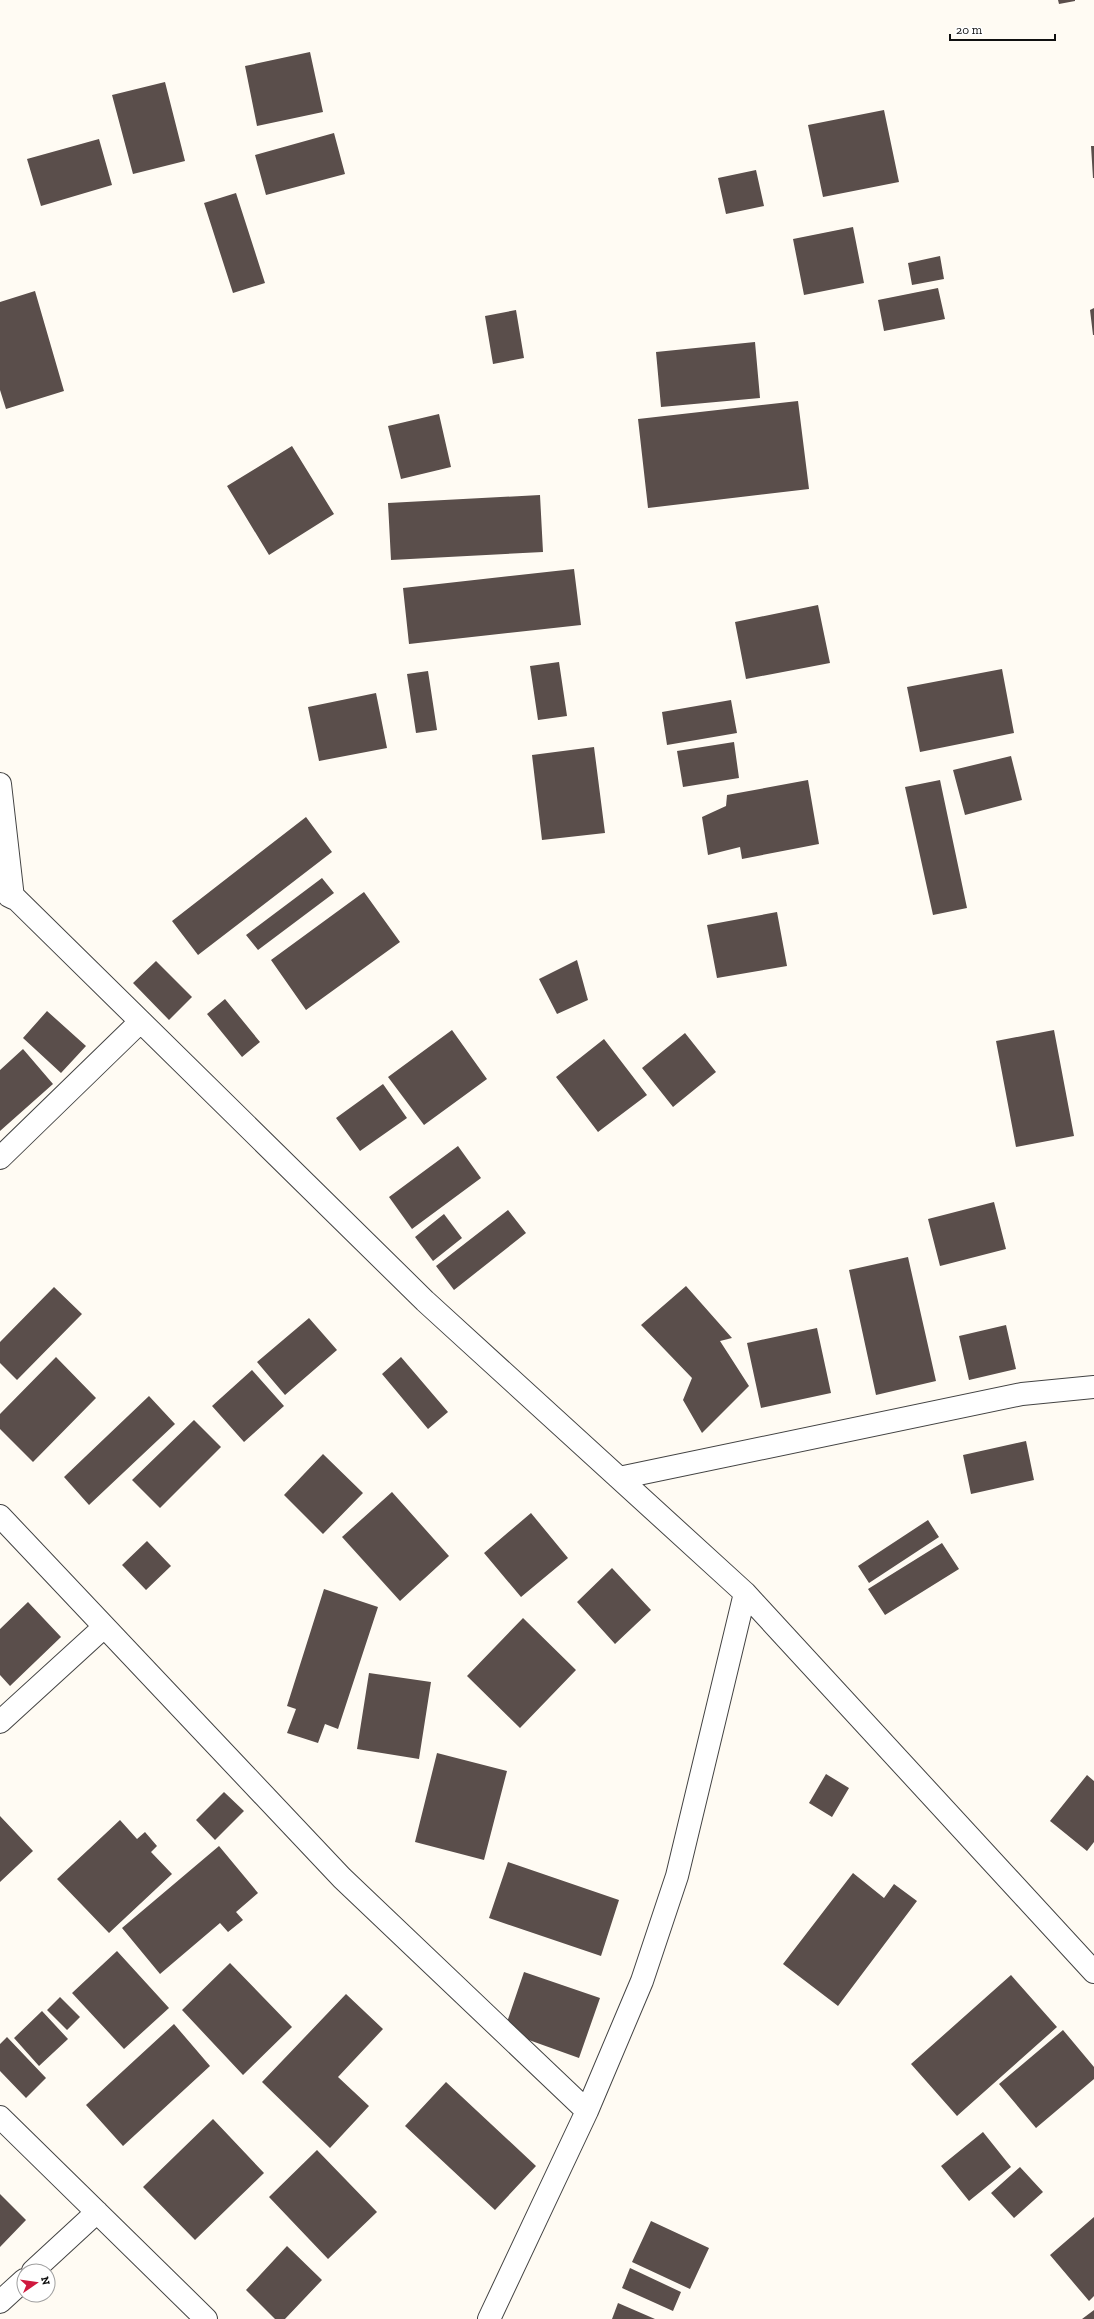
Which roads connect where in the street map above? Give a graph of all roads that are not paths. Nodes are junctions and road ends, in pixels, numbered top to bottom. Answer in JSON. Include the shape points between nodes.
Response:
{"nodes":[{"id":1,"x":0,"y":784,"type":"edge"},
{"id":2,"x":4,"y":892,"type":"edge"},
{"id":3,"x":140,"y":1022,"type":"junction"},
{"id":4,"x":0,"y":1158,"type":"edge"},
{"id":5,"x":1094,"y":1387,"type":"edge"},
{"id":6,"x":619,"y":1478,"type":"junction"},
{"id":7,"x":0,"y":1516,"type":"edge"},
{"id":8,"x":745,"y":1593,"type":"junction"},
{"id":9,"x":104,"y":1627,"type":"junction"},
{"id":10,"x":0,"y":1722,"type":"edge"},
{"id":11,"x":1094,"y":1972,"type":"edge"},
{"id":12,"x":587,"y":2111,"type":"junction"},
{"id":13,"x":0,"y":2117,"type":"edge"},
{"id":14,"x":97,"y":2212,"type":"junction"},
{"id":15,"x":42,"y":2263,"type":"edge"},
{"id":16,"x":16,"y":2287,"type":"edge"},
{"id":17,"x":0,"y":2302,"type":"edge"},
{"id":18,"x":206,"y":2319,"type":"edge"},
{"id":19,"x":489,"y":2319,"type":"edge"}],
"edges":[{"from":1,"to":2,"type":"street"},
{"from":2,"to":3,"type":"street"},
{"from":3,"to":4,"type":"street"},
{"from":3,"to":6,"type":"street","via":[[425,1301]]},
{"from":5,"to":6,"type":"street","via":[[1022,1394]]},
{"from":6,"to":8,"type":"street"},
{"from":7,"to":9,"type":"street"},
{"from":8,"to":11,"type":"street"},
{"from":8,"to":12,"type":"street","via":[[677,1876],[642,1981]]},
{"from":9,"to":10,"type":"street"},
{"from":9,"to":12,"type":"street","via":[[342,1878]]},
{"from":12,"to":19,"type":"street"},
{"from":13,"to":14,"type":"street"},
{"from":14,"to":15,"type":"street"},
{"from":14,"to":18,"type":"street"},
{"from":16,"to":17,"type":"street"}]}
